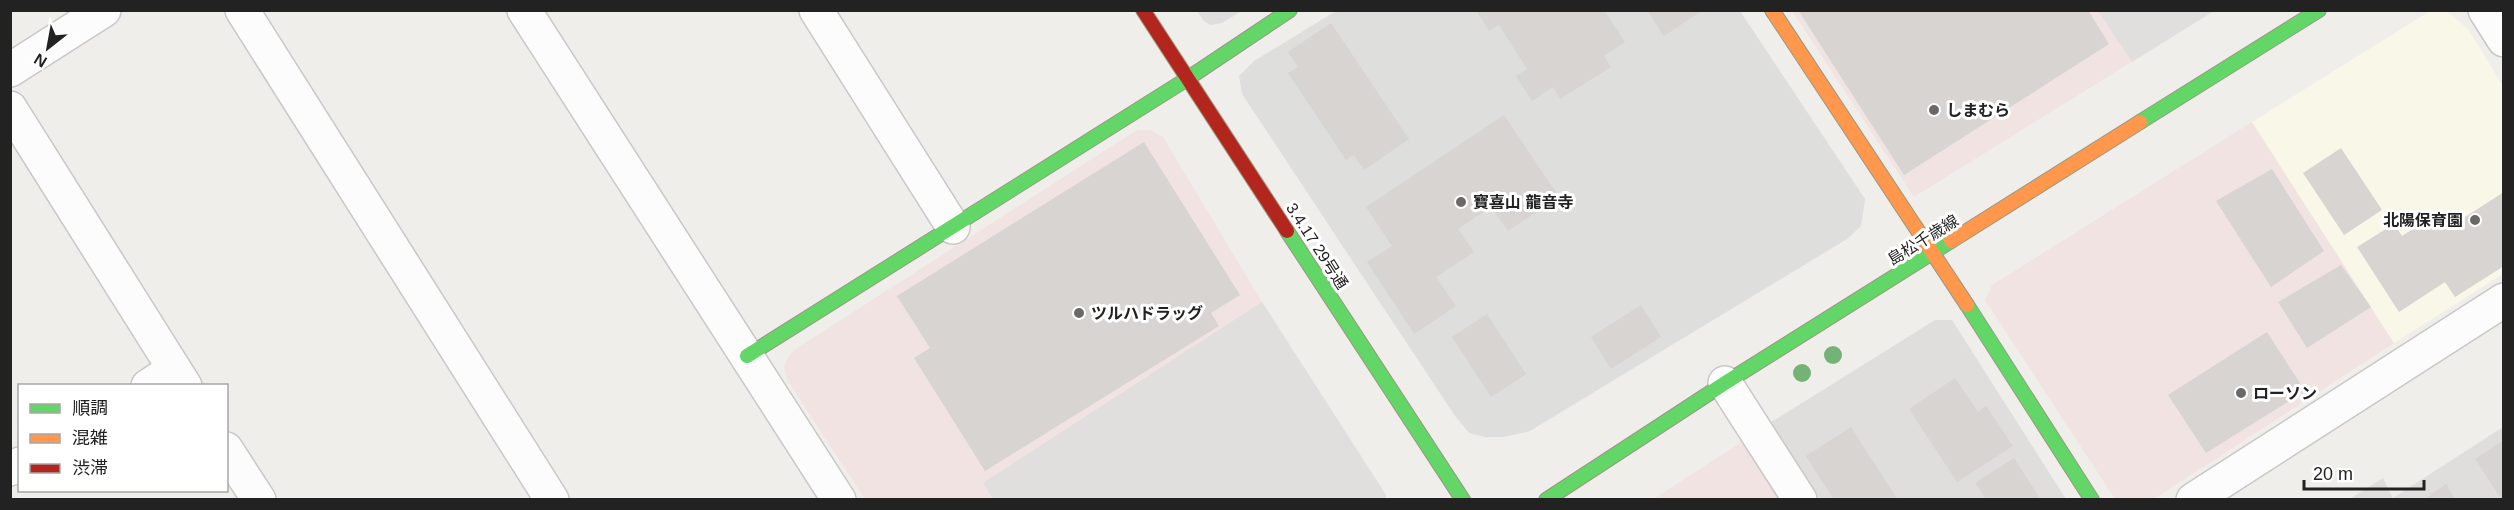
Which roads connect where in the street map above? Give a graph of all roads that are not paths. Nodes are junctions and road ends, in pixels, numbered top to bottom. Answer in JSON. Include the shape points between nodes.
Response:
{"nodes":[{"id":1,"x":104,"y":10,"type":"edge"},
{"id":2,"x":242,"y":10,"type":"edge"},
{"id":3,"x":524,"y":10,"type":"edge"},
{"id":4,"x":816,"y":10,"type":"edge"},
{"id":5,"x":1143,"y":10,"type":"edge"},
{"id":6,"x":1290,"y":10,"type":"edge"},
{"id":7,"x":1773,"y":10,"type":"edge"},
{"id":8,"x":2319,"y":10,"type":"edge"},
{"id":9,"x":2484,"y":10,"type":"edge"},
{"id":10,"x":2504,"y":40,"type":"edge"},
{"id":11,"x":10,"y":70,"type":"edge"},
{"id":12,"x":1187,"y":79,"type":"junction"},
{"id":13,"x":10,"y":108,"type":"edge"},
{"id":14,"x":953,"y":227,"type":"junction"},
{"id":15,"x":1934,"y":253,"type":"junction"},
{"id":16,"x":2504,"y":300,"type":"edge"},
{"id":17,"x":747,"y":356,"type":"junction"},
{"id":18,"x":169,"y":380,"type":"edge"},
{"id":19,"x":1725,"y":384,"type":"junction"},
{"id":20,"x":228,"y":452,"type":"edge"},
{"id":21,"x":259,"y":500,"type":"edge"},
{"id":22,"x":552,"y":500,"type":"edge"},
{"id":23,"x":839,"y":500,"type":"edge"},
{"id":24,"x":1463,"y":500,"type":"edge"},
{"id":25,"x":1546,"y":500,"type":"edge"},
{"id":26,"x":1800,"y":500,"type":"edge"},
{"id":27,"x":2092,"y":500,"type":"edge"},
{"id":28,"x":2193,"y":500,"type":"edge"}],
"edges":[{"from":1,"to":11,"type":"street"},
{"from":2,"to":22,"type":"street"},
{"from":3,"to":17,"type":"street"},
{"from":4,"to":14,"type":"street"},
{"from":5,"to":12,"type":"street","name":"3.4.17 29号通"},
{"from":6,"to":12,"type":"street"},
{"from":7,"to":15,"type":"street"},
{"from":8,"to":15,"type":"street","name":"島松千歳線"},
{"from":9,"to":10,"type":"street"},
{"from":12,"to":14,"type":"street"},
{"from":12,"to":24,"type":"street","name":"3.4.17 29号通"},
{"from":13,"to":18,"type":"street"},
{"from":14,"to":17,"type":"street"},
{"from":15,"to":19,"type":"street","name":"島松千歳線"},
{"from":15,"to":27,"type":"street"},
{"from":16,"to":28,"type":"street"},
{"from":17,"to":23,"type":"street"},
{"from":19,"to":25,"type":"street","name":"島松千歳線"},
{"from":19,"to":26,"type":"street"},
{"from":20,"to":21,"type":"street"}]}
